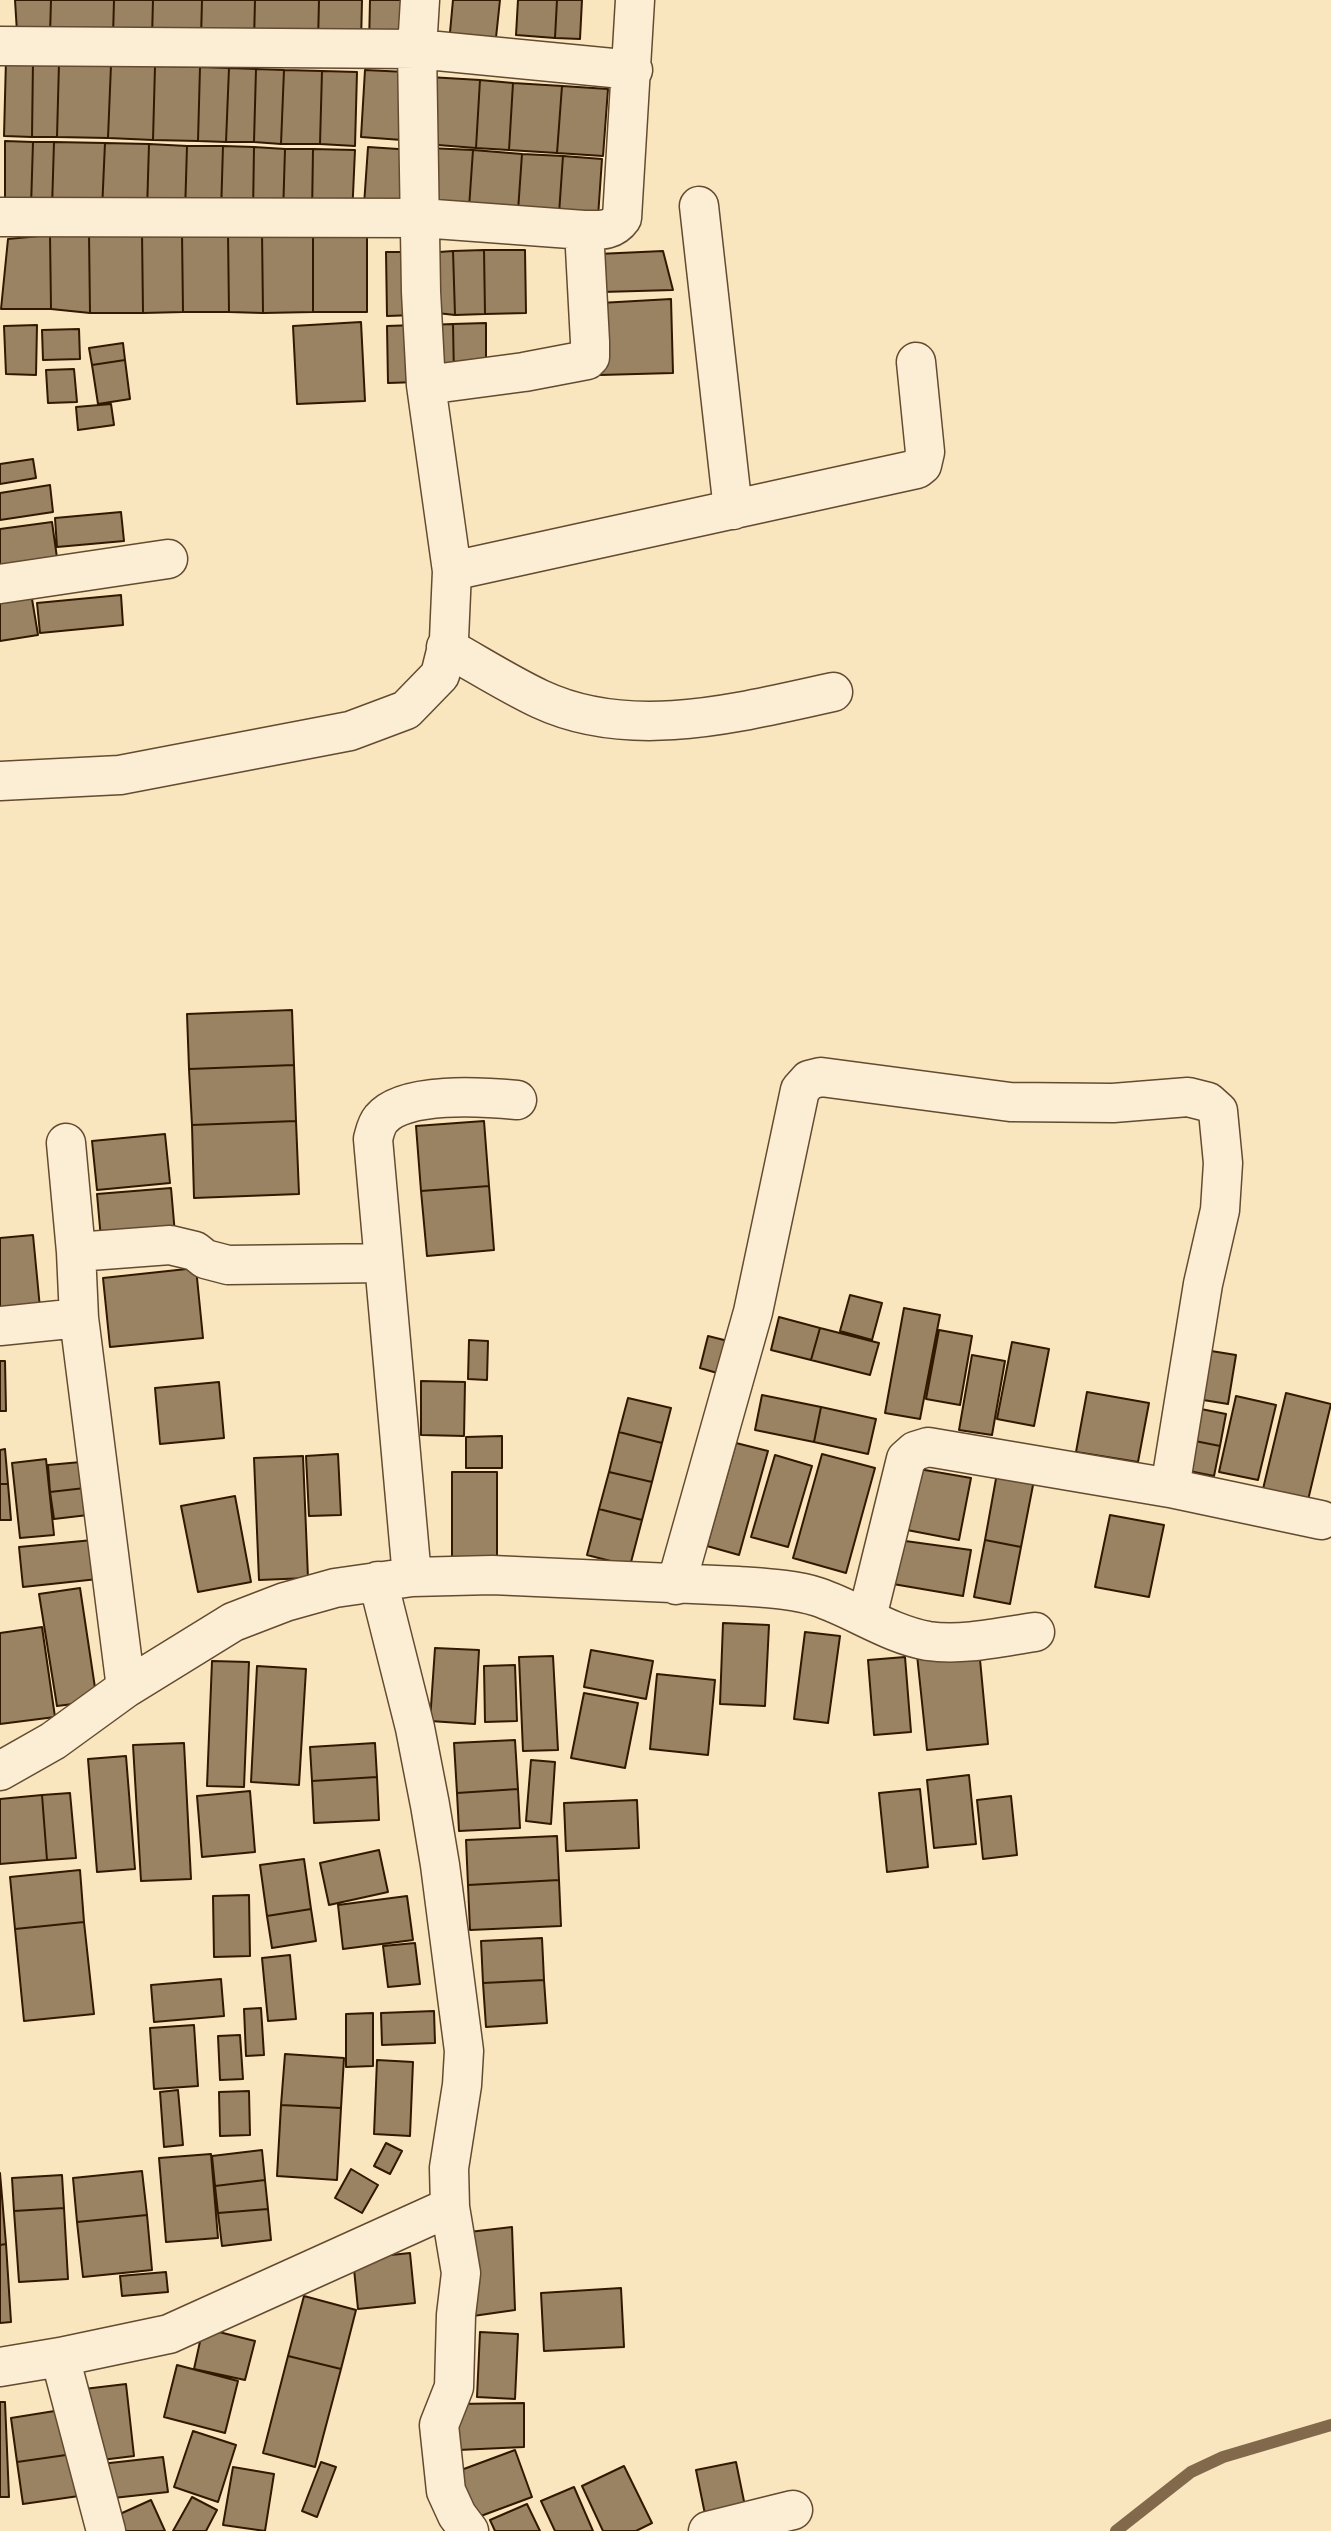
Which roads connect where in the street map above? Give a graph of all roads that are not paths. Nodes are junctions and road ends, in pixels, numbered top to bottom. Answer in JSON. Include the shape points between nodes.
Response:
{"nodes":[{"id":1,"x":419,"y":0,"type":"edge"},
{"id":2,"x":635,"y":0,"type":"edge"},
{"id":3,"x":0,"y":46,"type":"edge"},
{"id":4,"x":417,"y":49,"type":"junction"},
{"id":5,"x":633,"y":70,"type":"junction"},
{"id":6,"x":699,"y":206,"type":"dead end"},
{"id":7,"x":0,"y":217,"type":"edge"},
{"id":8,"x":421,"y":218,"type":"junction"},
{"id":9,"x":584,"y":230,"type":"junction"},
{"id":10,"x":916,"y":362,"type":"dead end"},
{"id":11,"x":426,"y":385,"type":"junction"},
{"id":12,"x":733,"y":510,"type":"junction"},
{"id":13,"x":167,"y":559,"type":"dead end"},
{"id":14,"x":452,"y":571,"type":"junction"},
{"id":15,"x":0,"y":584,"type":"edge"},
{"id":16,"x":446,"y":647,"type":"junction"},
{"id":17,"x":833,"y":692,"type":"dead end"},
{"id":18,"x":0,"y":781,"type":"edge"},
{"id":19,"x":517,"y":1100,"type":"dead end"},
{"id":20,"x":66,"y":1143,"type":"dead end"},
{"id":21,"x":76,"y":1252,"type":"junction"},
{"id":22,"x":383,"y":1263,"type":"junction"},
{"id":23,"x":79,"y":1318,"type":"junction"},
{"id":24,"x":0,"y":1326,"type":"edge"},
{"id":25,"x":1170,"y":1488,"type":"junction"},
{"id":26,"x":1321,"y":1520,"type":"dead end"},
{"id":27,"x":395,"y":1579,"type":"junction"},
{"id":28,"x":676,"y":1585,"type":"junction"},
{"id":29,"x":867,"y":1617,"type":"junction"},
{"id":30,"x":1035,"y":1632,"type":"dead end"},
{"id":31,"x":126,"y":1688,"type":"junction"},
{"id":32,"x":0,"y":1771,"type":"edge"},
{"id":33,"x":450,"y":2207,"type":"junction"},
{"id":34,"x":60,"y":2357,"type":"junction"},
{"id":35,"x":0,"y":2367,"type":"edge"},
{"id":36,"x":793,"y":2510,"type":"dead end"},
{"id":37,"x":106,"y":2531,"type":"edge"},
{"id":38,"x":470,"y":2531,"type":"edge"},
{"id":39,"x":708,"y":2531,"type":"edge"}],
"edges":[{"from":1,"to":4,"type":"street"},
{"from":2,"to":5,"type":"street"},
{"from":3,"to":4,"type":"street"},
{"from":4,"to":5,"type":"street"},
{"from":4,"to":8,"type":"street"},
{"from":5,"to":9,"type":"street","via":[[622,218],[610,229]]},
{"from":6,"to":12,"type":"street"},
{"from":7,"to":8,"type":"street"},
{"from":8,"to":9,"type":"street"},
{"from":8,"to":11,"type":"street"},
{"from":9,"to":11,"type":"street","via":[[587,360]]},
{"from":10,"to":12,"type":"street","via":[[925,452],[922,465]]},
{"from":11,"to":14,"type":"street"},
{"from":12,"to":14,"type":"street"},
{"from":13,"to":15,"type":"street"},
{"from":14,"to":16,"type":"street"},
{"from":16,"to":17,"type":"street","via":[[541,700],[632,721],[701,718]]},
{"from":16,"to":18,"type":"street","via":[[440,676],[406,710],[349,731],[120,775]]},
{"from":19,"to":22,"type":"street","via":[[469,1095],[416,1102],[381,1118],[373,1139]]},
{"from":20,"to":21,"type":"street"},
{"from":21,"to":22,"type":"street","via":[[170,1245],[228,1265]]},
{"from":21,"to":23,"type":"street"},
{"from":22,"to":27,"type":"street"},
{"from":23,"to":24,"type":"street"},
{"from":23,"to":31,"type":"street"},
{"from":25,"to":26,"type":"street"},
{"from":25,"to":28,"type":"street","via":[[1203,1284],[1220,1210],[1223,1163],[1217,1111],[1208,1102],[1188,1097],[1113,1103],[1010,1102],[821,1077],[809,1080],[800,1090],[753,1311]]},
{"from":25,"to":29,"type":"street","via":[[928,1447],[915,1451],[906,1460]]},
{"from":27,"to":28,"type":"street","via":[[492,1575]]},
{"from":27,"to":31,"type":"street","via":[[335,1588],[233,1622]]},
{"from":27,"to":33,"type":"street","via":[[464,2051],[449,2168]]},
{"from":28,"to":29,"type":"street","via":[[773,1589],[817,1597]]},
{"from":29,"to":30,"type":"street","via":[[907,1636],[931,1641],[965,1642]]},
{"from":31,"to":32,"type":"street","via":[[54,1741]]},
{"from":33,"to":34,"type":"street","via":[[169,2334]]},
{"from":33,"to":38,"type":"street","via":[[461,2273],[454,2387],[439,2425],[446,2491]]},
{"from":34,"to":35,"type":"street"},
{"from":34,"to":37,"type":"street"},
{"from":36,"to":39,"type":"street"}]}
